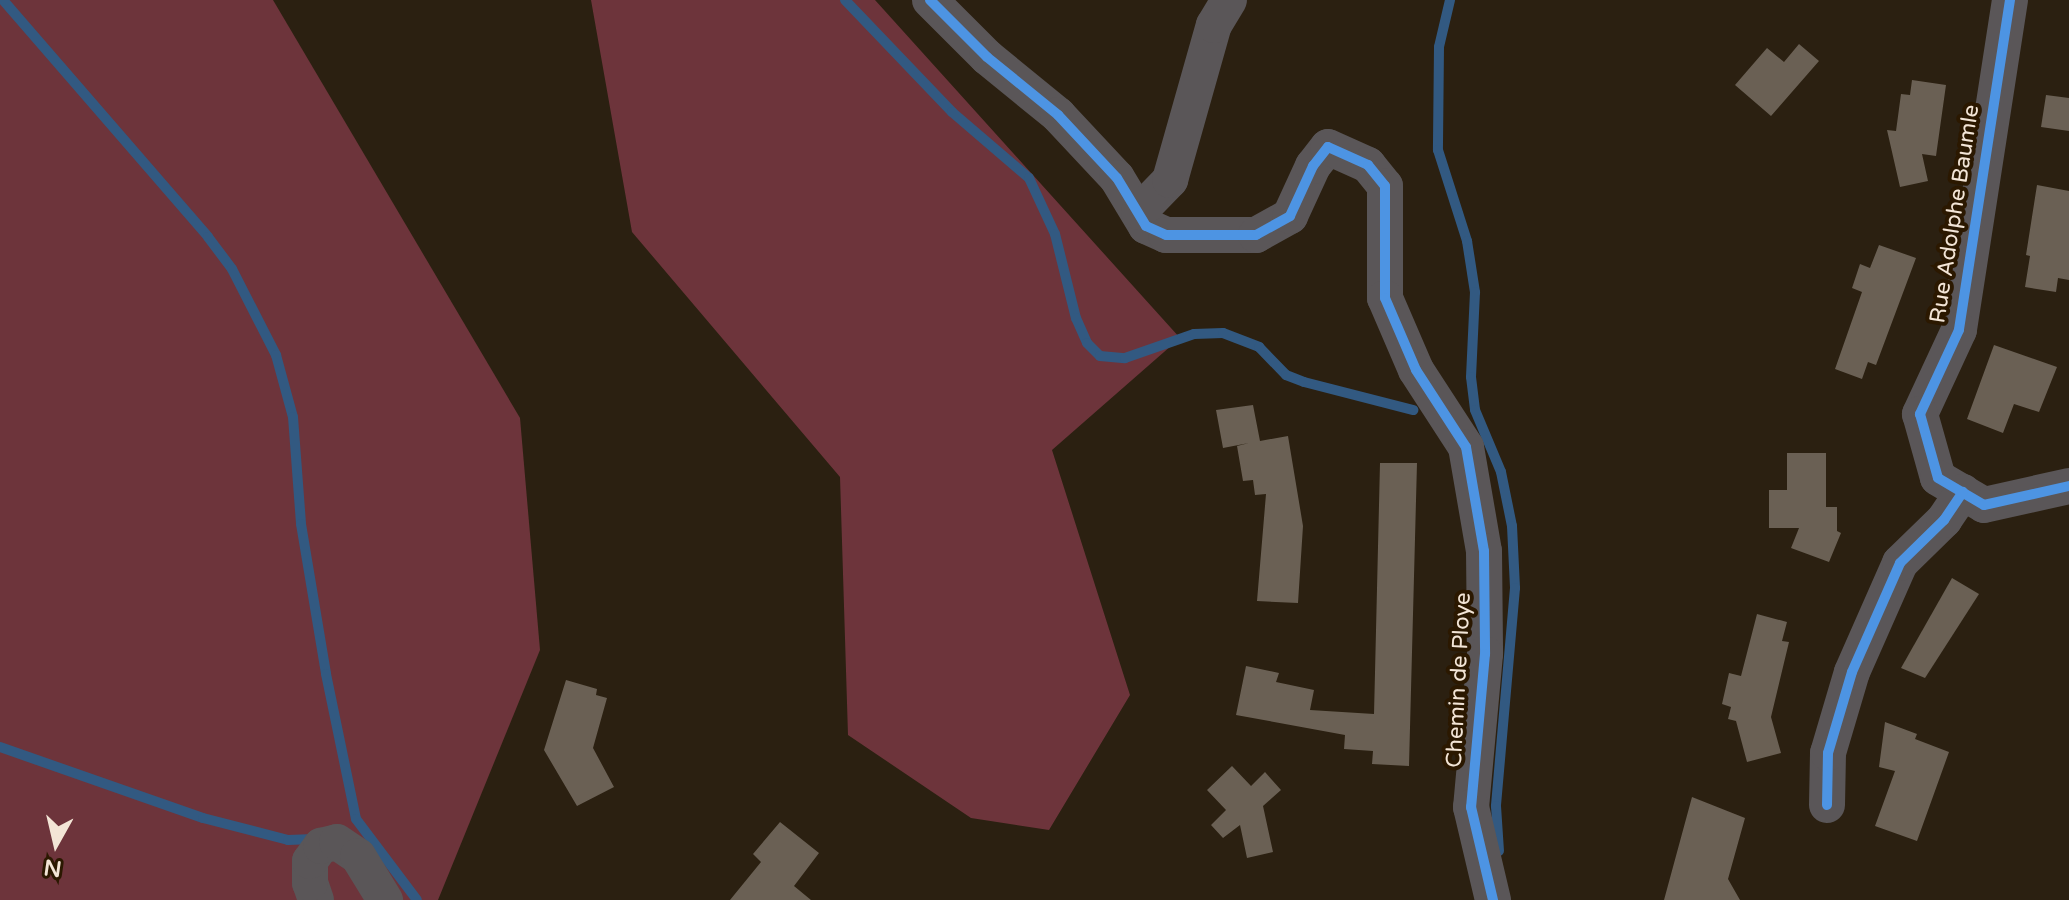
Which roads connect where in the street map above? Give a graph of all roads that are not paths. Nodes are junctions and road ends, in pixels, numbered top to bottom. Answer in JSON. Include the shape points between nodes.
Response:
{"nodes":[{"id":1,"x":930,"y":0,"type":"edge"},
{"id":2,"x":1229,"y":0,"type":"edge"},
{"id":3,"x":2010,"y":0,"type":"edge"},
{"id":4,"x":1139,"y":212,"type":"junction"},
{"id":5,"x":2069,"y":486,"type":"edge"},
{"id":6,"x":1963,"y":492,"type":"junction"},
{"id":7,"x":1827,"y":805,"type":"dead end"},
{"id":8,"x":316,"y":900,"type":"edge"},
{"id":9,"x":385,"y":900,"type":"edge"},
{"id":10,"x":1493,"y":900,"type":"edge"}],
"edges":[{"from":1,"to":4,"type":"street","name":"Chemin de Ploye","via":[[987,57],[1058,115],[1117,178]]},
{"from":2,"to":4,"type":"street","via":[[1214,25],[1170,180]]},
{"from":3,"to":6,"type":"street","name":"Rue Adolphe Baumle","via":[[1959,330],[1920,414],[1938,478]]},
{"from":4,"to":10,"type":"street","name":"Chemin de Ploye","via":[[1146,226],[1166,235],[1256,235],[1290,216],[1328,147],[1368,165],[1385,186],[1385,298],[1416,370],[1466,447],[1484,551],[1485,654],[1471,807]]},
{"from":5,"to":6,"type":"street","name":"Rue Adolphe Baumle","via":[[1984,505]]},
{"from":6,"to":7,"type":"street","via":[[1944,520],[1900,563],[1852,672],[1828,753]]},
{"from":8,"to":9,"type":"street","via":[[310,861],[321,846],[337,842],[358,856]]}]}
